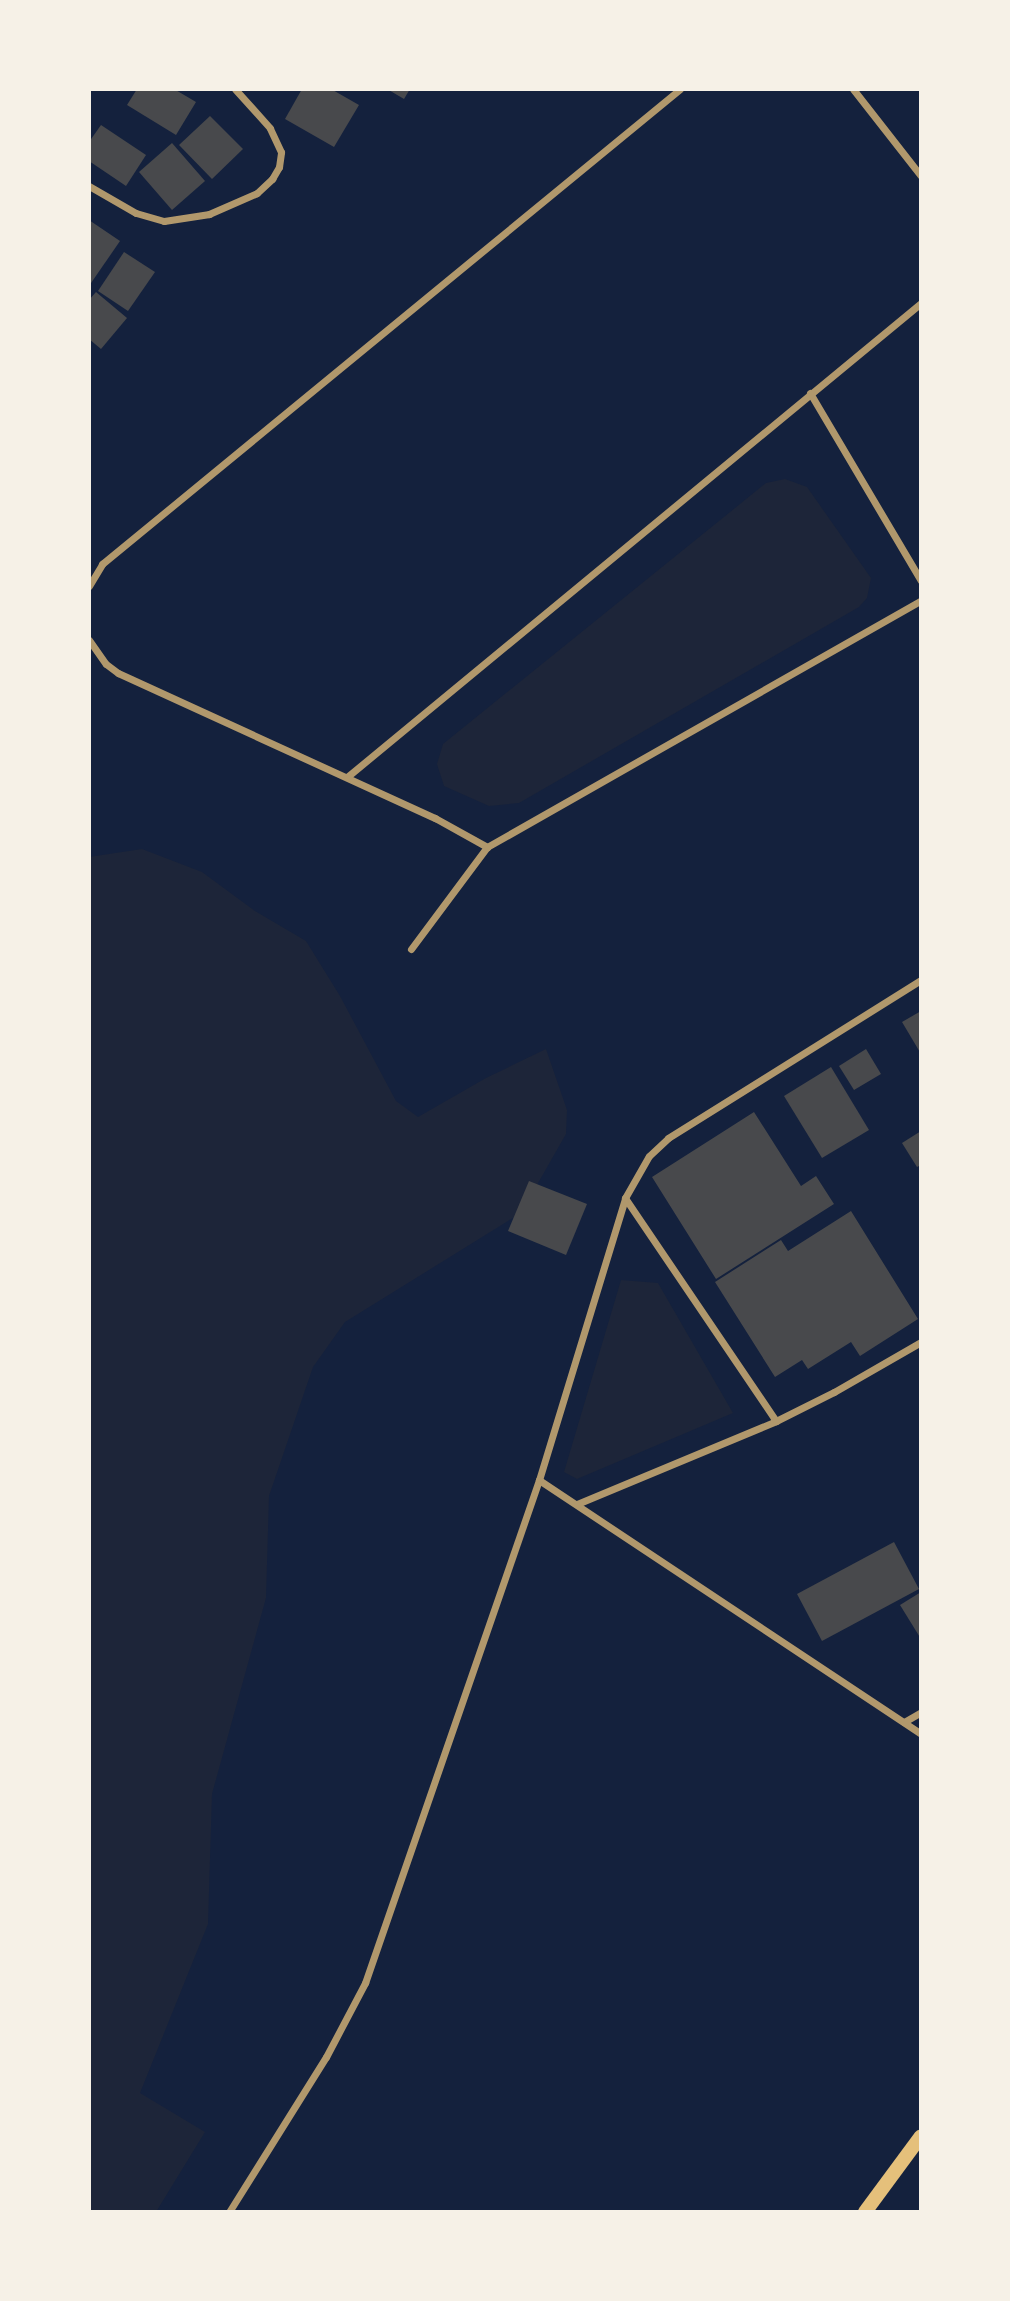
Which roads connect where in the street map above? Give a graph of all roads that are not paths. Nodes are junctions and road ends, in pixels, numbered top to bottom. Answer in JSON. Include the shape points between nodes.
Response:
{"nodes":[{"id":1,"x":235,"y":89,"type":"edge"},
{"id":2,"x":680,"y":89,"type":"edge"},
{"id":3,"x":853,"y":89,"type":"edge"},
{"id":4,"x":921,"y":176,"type":"edge"},
{"id":5,"x":89,"y":186,"type":"edge"},
{"id":6,"x":921,"y":303,"type":"edge"},
{"id":7,"x":810,"y":393,"type":"junction"},
{"id":8,"x":921,"y":581,"type":"edge"},
{"id":9,"x":89,"y":586,"type":"edge"},
{"id":10,"x":921,"y":600,"type":"edge"},
{"id":11,"x":89,"y":640,"type":"edge"},
{"id":12,"x":347,"y":777,"type":"junction"},
{"id":13,"x":487,"y":847,"type":"junction"},
{"id":14,"x":411,"y":949,"type":"dead end"},
{"id":15,"x":921,"y":980,"type":"edge"},
{"id":16,"x":625,"y":1198,"type":"junction"},
{"id":17,"x":921,"y":1342,"type":"edge"},
{"id":18,"x":776,"y":1421,"type":"junction"},
{"id":19,"x":539,"y":1480,"type":"junction"},
{"id":20,"x":577,"y":1504,"type":"junction"},
{"id":21,"x":921,"y":1712,"type":"edge"},
{"id":22,"x":904,"y":1722,"type":"junction"},
{"id":23,"x":921,"y":1734,"type":"edge"},
{"id":24,"x":921,"y":2136,"type":"edge"},
{"id":25,"x":229,"y":2212,"type":"edge"},
{"id":26,"x":865,"y":2212,"type":"edge"}],
"edges":[{"from":1,"to":5,"type":"street","via":[[270,128],[281,152],[272,179],[257,193],[187,220],[164,221],[136,213]]},
{"from":2,"to":9,"type":"street","via":[[103,564]]},
{"from":3,"to":4,"type":"street"},
{"from":6,"to":7,"type":"street"},
{"from":7,"to":8,"type":"street"},
{"from":7,"to":12,"type":"street"},
{"from":10,"to":13,"type":"street"},
{"from":11,"to":12,"type":"street","via":[[118,673]]},
{"from":12,"to":13,"type":"street"},
{"from":13,"to":14,"type":"street"},
{"from":15,"to":16,"type":"street","via":[[668,1138],[649,1156]]},
{"from":16,"to":18,"type":"street"},
{"from":16,"to":19,"type":"street"},
{"from":17,"to":18,"type":"street"},
{"from":18,"to":20,"type":"street"},
{"from":19,"to":20,"type":"street"},
{"from":19,"to":25,"type":"street","via":[[365,1983],[326,2057]]},
{"from":20,"to":22,"type":"street"},
{"from":21,"to":22,"type":"street"},
{"from":22,"to":23,"type":"street"},
{"from":24,"to":26,"type":"main road"}]}
